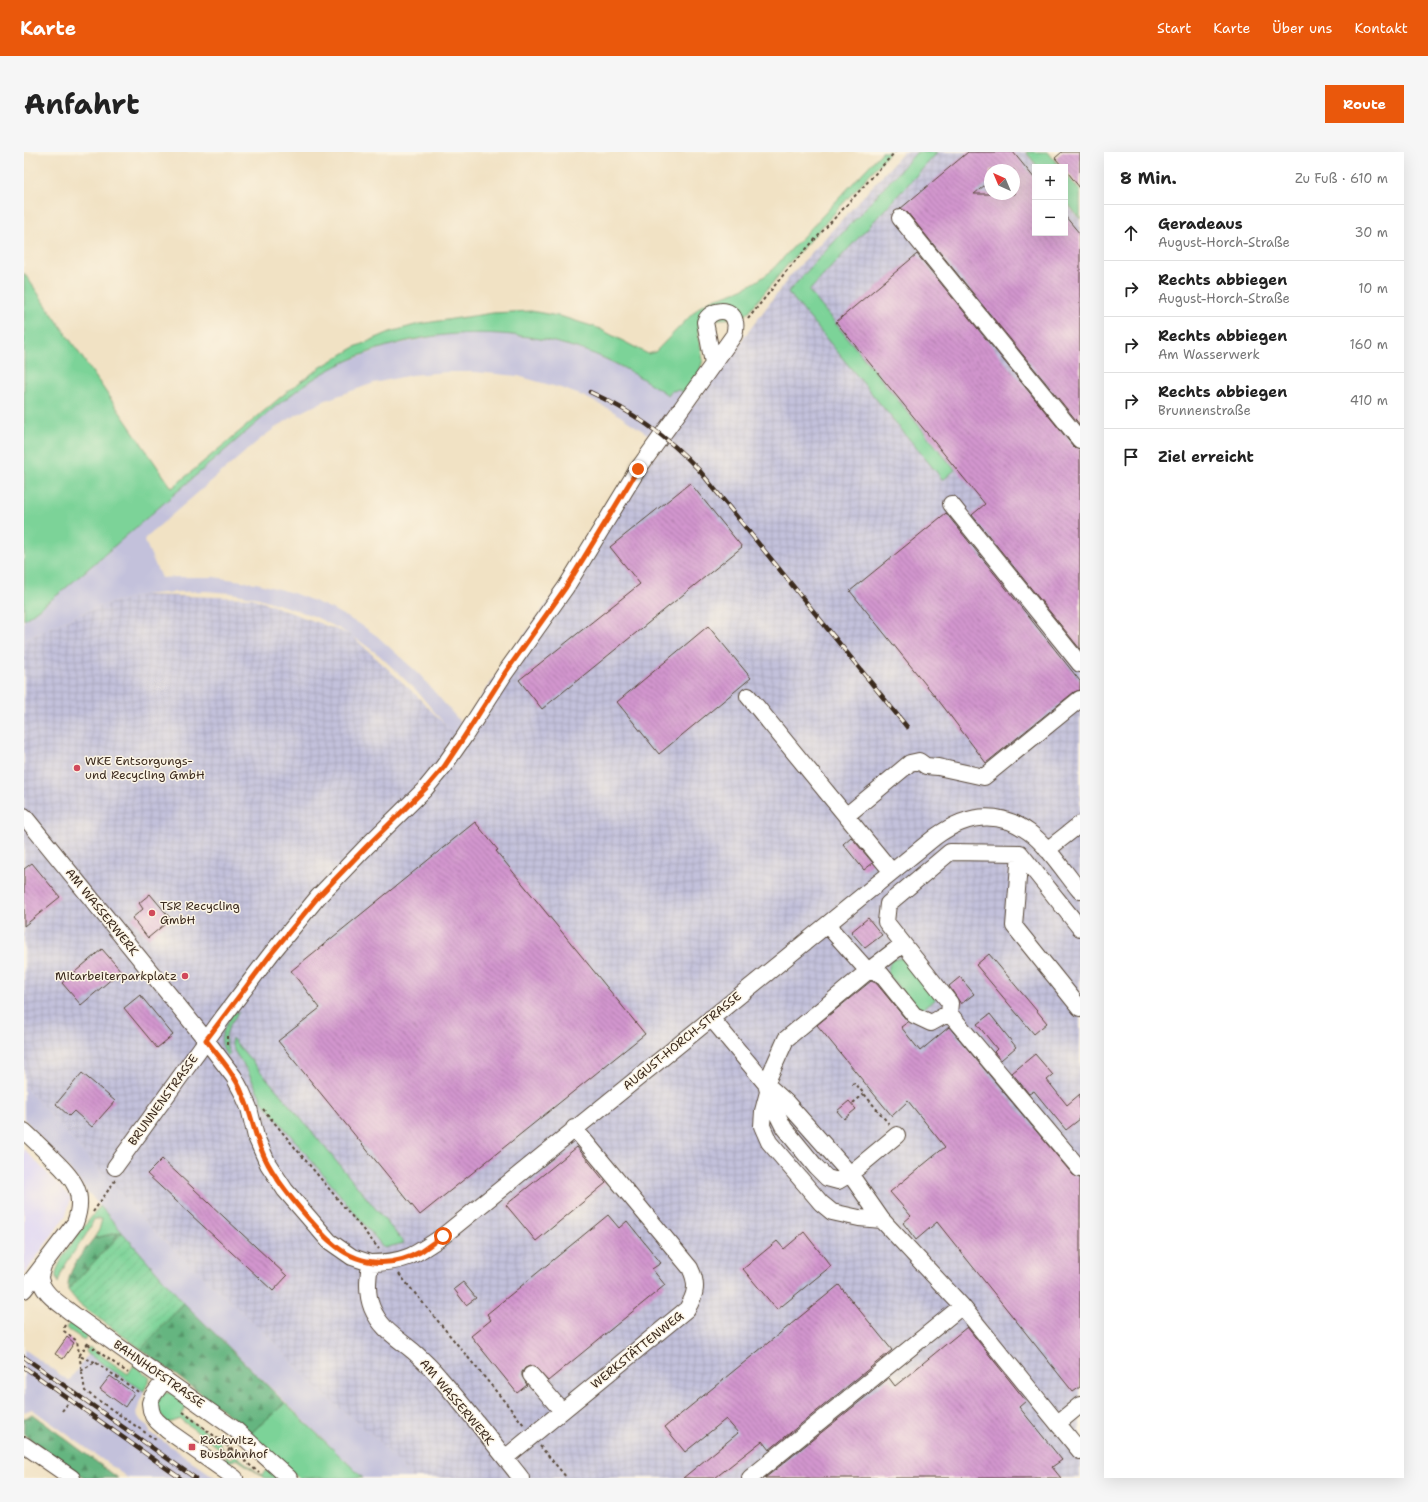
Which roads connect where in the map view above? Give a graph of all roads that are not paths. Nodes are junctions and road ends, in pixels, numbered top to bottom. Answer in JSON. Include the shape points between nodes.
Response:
{"nodes":[{"id":1,"x":900,"y":218,"type":"dead end"},
{"id":2,"x":713,"y":363,"type":"dead end"},
{"id":3,"x":1080,"y":440,"type":"edge"},
{"id":4,"x":951,"y":504,"type":"dead end"},
{"id":5,"x":1080,"y":664,"type":"edge"},
{"id":6,"x":748,"y":696,"type":"dead end"},
{"id":7,"x":1080,"y":700,"type":"edge"},
{"id":8,"x":24,"y":816,"type":"edge"},
{"id":9,"x":846,"y":816,"type":"junction"},
{"id":10,"x":1080,"y":824,"type":"edge"},
{"id":11,"x":1047,"y":850,"type":"junction"},
{"id":12,"x":1020,"y":853,"type":"junction"},
{"id":13,"x":892,"y":872,"type":"junction"},
{"id":14,"x":1080,"y":891,"type":"edge"},
{"id":15,"x":827,"y":925,"type":"junction"},
{"id":16,"x":1080,"y":928,"type":"edge"},
{"id":17,"x":903,"y":944,"type":"junction"},
{"id":18,"x":868,"y":972,"type":"junction"},
{"id":19,"x":1080,"y":1008,"type":"edge"},
{"id":20,"x":949,"y":1013,"type":"junction"},
{"id":21,"x":711,"y":1018,"type":"junction"},
{"id":22,"x":206,"y":1040,"type":"junction"},
{"id":23,"x":768,"y":1093,"type":"junction"},
{"id":24,"x":574,"y":1128,"type":"junction"},
{"id":25,"x":24,"y":1131,"type":"edge"},
{"id":26,"x":897,"y":1135,"type":"road end"},
{"id":27,"x":1080,"y":1169,"type":"edge"},
{"id":28,"x":116,"y":1173,"type":"road end"},
{"id":29,"x":850,"y":1174,"type":"junction"},
{"id":30,"x":882,"y":1220,"type":"junction"},
{"id":31,"x":370,"y":1263,"type":"junction"},
{"id":32,"x":42,"y":1266,"type":"junction"},
{"id":33,"x":24,"y":1290,"type":"edge"},
{"id":34,"x":962,"y":1306,"type":"junction"},
{"id":35,"x":531,"y":1375,"type":"dead end"},
{"id":36,"x":165,"y":1378,"type":"junction"},
{"id":37,"x":1080,"y":1405,"type":"edge"},
{"id":38,"x":562,"y":1411,"type":"junction"},
{"id":39,"x":1058,"y":1423,"type":"junction"},
{"id":40,"x":24,"y":1444,"type":"edge"},
{"id":41,"x":1080,"y":1450,"type":"edge"},
{"id":42,"x":505,"y":1458,"type":"junction"},
{"id":43,"x":72,"y":1478,"type":"edge"},
{"id":44,"x":235,"y":1478,"type":"edge"},
{"id":45,"x":289,"y":1478,"type":"edge"},
{"id":46,"x":521,"y":1478,"type":"edge"},
{"id":47,"x":750,"y":1478,"type":"edge"}],
"edges":[{"from":1,"to":3,"type":"street"},
{"from":2,"to":22,"type":"street","name":"BRUNNENSTRASSE","via":[[638,469],[566,587],[505,673],[444,767],[318,897]]},
{"from":4,"to":5,"type":"street"},
{"from":6,"to":9,"type":"street"},
{"from":7,"to":9,"type":"street","via":[[984,777],[926,766],[919,761],[910,763]]},
{"from":8,"to":22,"type":"street","name":"AM WASSERWERK"},
{"from":9,"to":13,"type":"street"},
{"from":10,"to":11,"type":"street"},
{"from":11,"to":13,"type":"street","name":"AUGUST-HORCH-STRASSE","via":[[1030,832],[1013,823],[979,817],[949,827]]},
{"from":11,"to":14,"type":"street","name":"AUGUST-HORCH-STRASSE"},
{"from":12,"to":16,"type":"street"},
{"from":12,"to":17,"type":"street","via":[[950,852],[888,904],[886,922]]},
{"from":12,"to":19,"type":"street","via":[[1014,926]]},
{"from":13,"to":15,"type":"street","name":"AUGUST-HORCH-STRASSE"},
{"from":15,"to":18,"type":"street"},
{"from":15,"to":21,"type":"street","name":"AUGUST-HORCH-STRASSE"},
{"from":17,"to":18,"type":"street"},
{"from":17,"to":20,"type":"street","via":[[950,1003]]},
{"from":18,"to":20,"type":"street","via":[[881,974],[914,1016],[931,1023]]},
{"from":18,"to":23,"type":"street","via":[[786,1039]]},
{"from":20,"to":27,"type":"street"},
{"from":21,"to":23,"type":"street"},
{"from":21,"to":24,"type":"street","name":"AUGUST-HORCH-STRASSE"},
{"from":22,"to":28,"type":"street","name":"BRUNNENSTRASSE"},
{"from":22,"to":31,"type":"street","name":"AM WASSERWERK","via":[[242,1092],[256,1137],[268,1164],[285,1190],[329,1242],[352,1257]]},
{"from":23,"to":29,"type":"street","via":[[787,1102]]},
{"from":23,"to":29,"type":"street","via":[[784,1128],[827,1178],[838,1181]]},
{"from":23,"to":30,"type":"street","via":[[762,1126],[769,1142],[821,1203],[832,1212]]},
{"from":24,"to":31,"type":"street","name":"AUGUST-HORCH-STRASSE","via":[[420,1252],[390,1263]]},
{"from":24,"to":38,"type":"street","name":"WERKSTÄTTENWEG","via":[[690,1268],[695,1286],[694,1298],[687,1309]]},
{"from":25,"to":32,"type":"street","via":[[71,1178],[80,1201],[75,1222]]},
{"from":26,"to":29,"type":"street"},
{"from":29,"to":30,"type":"street"},
{"from":30,"to":34,"type":"street"},
{"from":31,"to":42,"type":"street","name":"AM WASSERWERK","via":[[368,1297],[384,1328],[439,1376]]},
{"from":32,"to":33,"type":"street"},
{"from":32,"to":36,"type":"street","name":"BAHNHOFSTRASSE","via":[[40,1276],[46,1291],[73,1314]]},
{"from":34,"to":39,"type":"street"},
{"from":34,"to":47,"type":"street"},
{"from":35,"to":38,"type":"street"},
{"from":36,"to":44,"type":"street","via":[[150,1402],[157,1421]]},
{"from":36,"to":45,"type":"street","name":"BAHNHOFSTRASSE","via":[[236,1430]]},
{"from":37,"to":39,"type":"street"},
{"from":38,"to":42,"type":"street","name":"WERKSTÄTTENWEG"},
{"from":39,"to":41,"type":"street"},
{"from":40,"to":43,"type":"street"},
{"from":42,"to":46,"type":"street","name":"AM WASSERWERK"}]}
